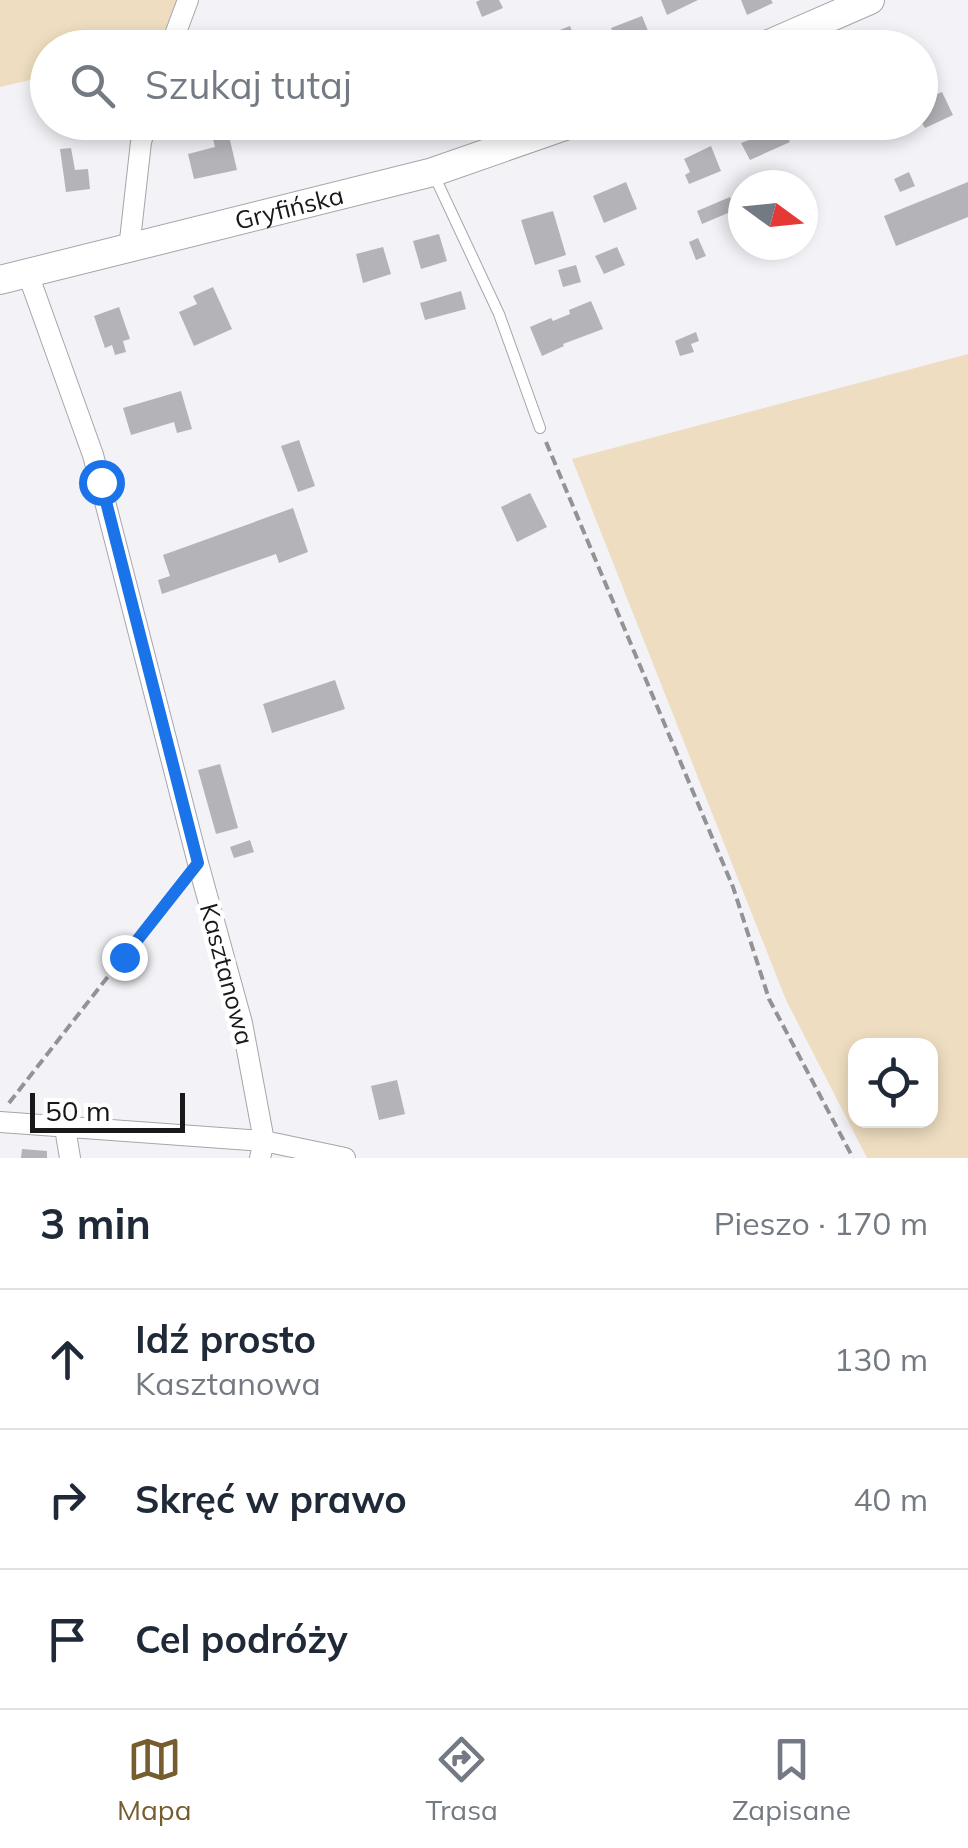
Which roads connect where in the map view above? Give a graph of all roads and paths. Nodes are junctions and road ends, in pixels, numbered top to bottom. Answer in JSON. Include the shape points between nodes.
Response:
{"nodes":[{"id":1,"x":188,"y":0,"type":"edge"},
{"id":2,"x":870,"y":0,"type":"edge"},
{"id":3,"x":177,"y":30,"type":"edge"},
{"id":4,"x":801,"y":30,"type":"edge"},
{"id":5,"x":142,"y":140,"type":"edge"},
{"id":6,"x":525,"y":140,"type":"edge"},
{"id":7,"x":433,"y":172,"type":"junction"},
{"id":8,"x":129,"y":249,"type":"junction"},
{"id":9,"x":9,"y":273,"type":"edge"},
{"id":10,"x":540,"y":428,"type":"joint"},
{"id":11,"x":198,"y":863,"type":"junction"},
{"id":12,"x":0,"y":1113,"type":"edge"},
{"id":13,"x":0,"y":1122,"type":"edge"},
{"id":14,"x":65,"y":1128,"type":"junction"},
{"id":15,"x":262,"y":1150,"type":"edge"},
{"id":16,"x":70,"y":1158,"type":"edge"},
{"id":17,"x":344,"y":1158,"type":"edge"},
{"id":18,"x":854,"y":1158,"type":"edge"}],
"edges":[{"from":1,"to":3,"type":"street"},
{"from":2,"to":4,"type":"main road"},
{"from":5,"to":8,"type":"street"},
{"from":6,"to":7,"type":"main road","name":"Gryfińska"},
{"from":7,"to":8,"type":"main road","name":"Gryfińska"},
{"from":7,"to":10,"type":"lane","via":[[499,314]]},
{"from":8,"to":9,"type":"main road","name":"Gryfińska"},
{"from":9,"to":11,"type":"street","name":"Kasztanowa","via":[[93,455]]},
{"from":10,"to":18,"type":"path","via":[[733,888],[769,999]]},
{"from":11,"to":12,"type":"path"},
{"from":11,"to":15,"type":"street","name":"Kasztanowa","via":[[242,1023]]},
{"from":13,"to":14,"type":"street"},
{"from":14,"to":15,"type":"street"},
{"from":14,"to":16,"type":"street"},
{"from":15,"to":17,"type":"street"}]}
